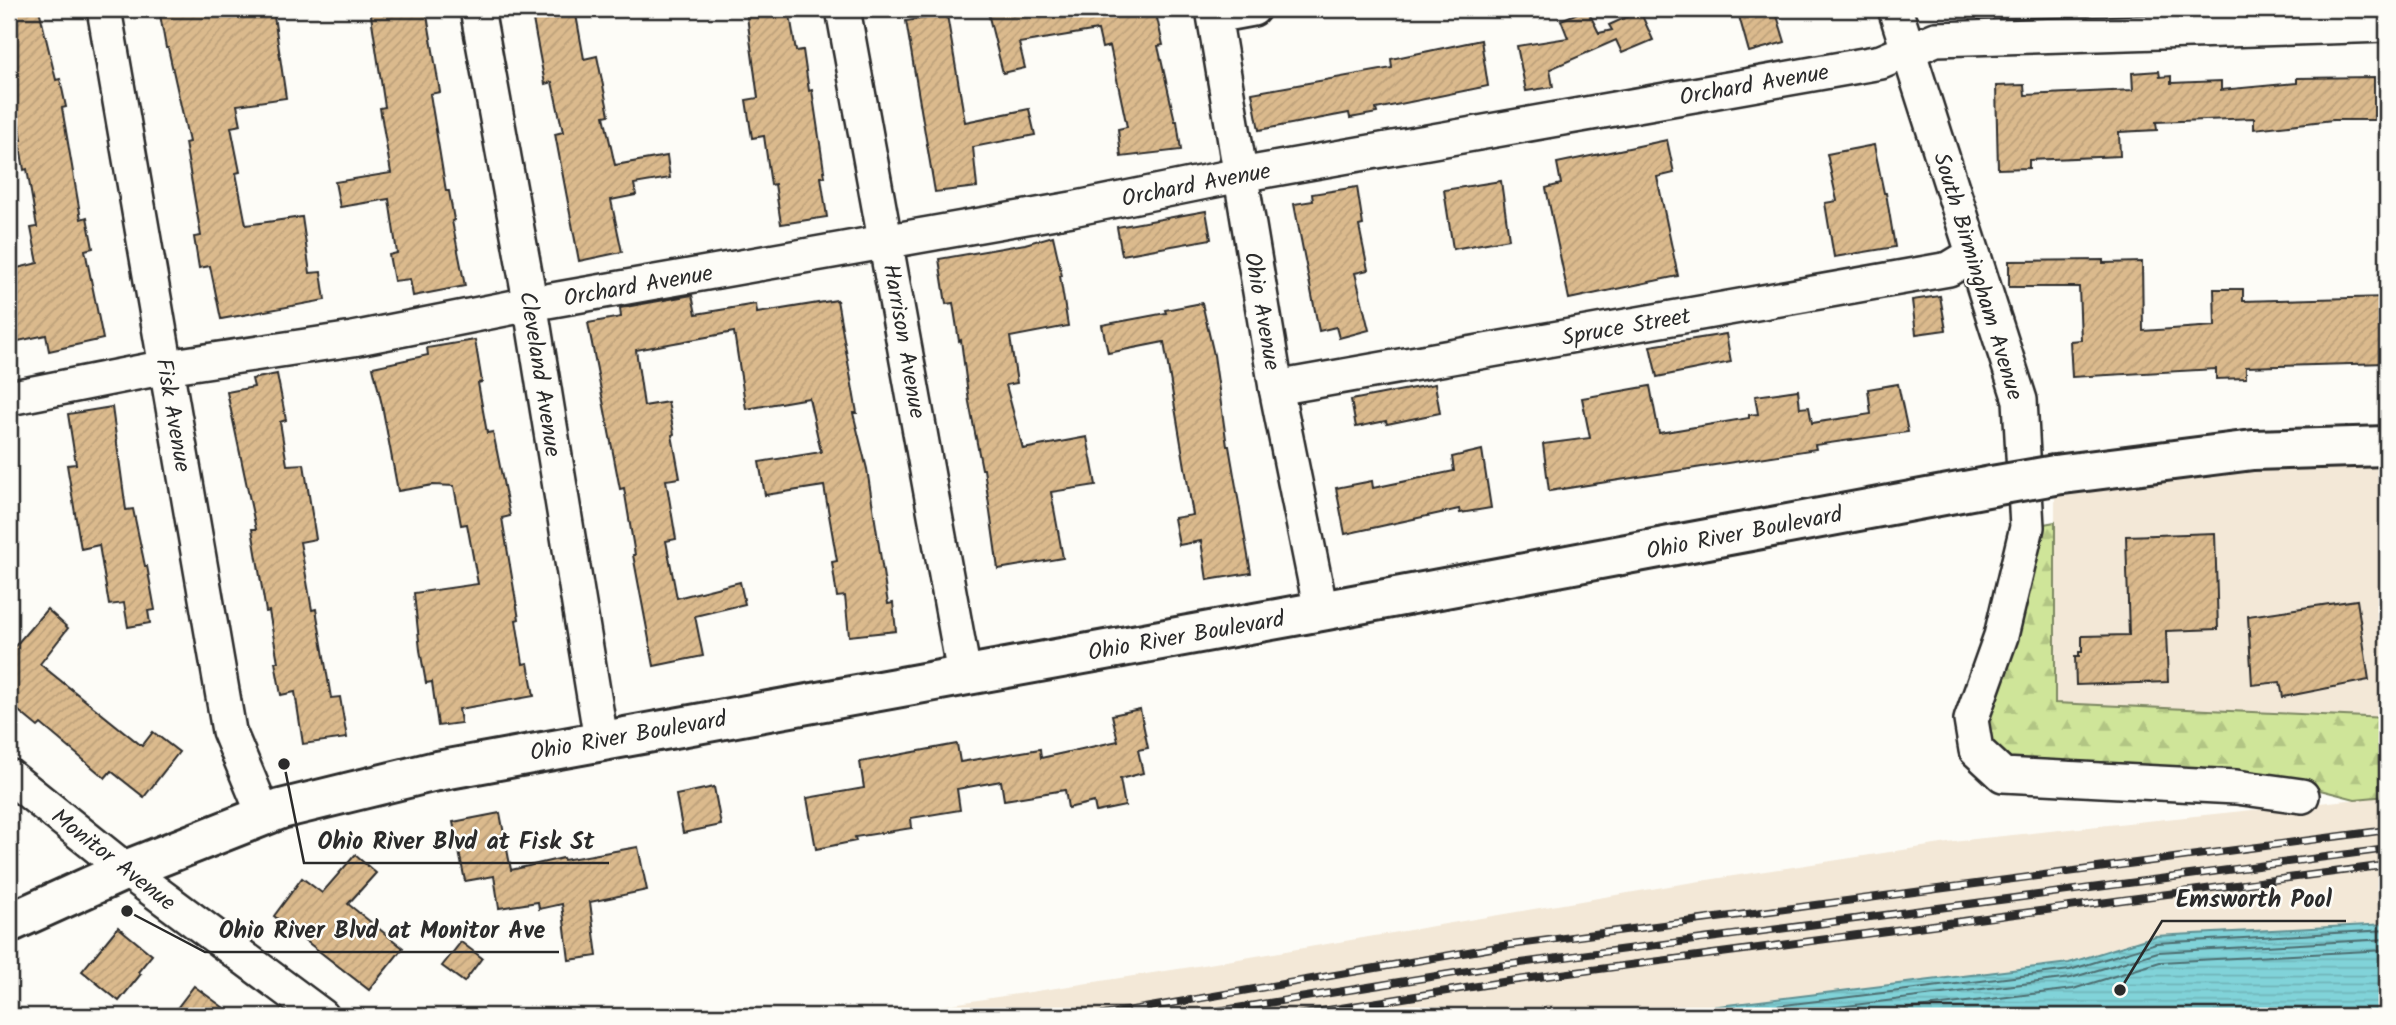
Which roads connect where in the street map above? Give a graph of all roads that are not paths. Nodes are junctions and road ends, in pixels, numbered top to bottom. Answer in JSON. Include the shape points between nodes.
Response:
{"nodes":[{"id":1,"x":104,"y":9,"type":"edge"},
{"id":2,"x":477,"y":9,"type":"edge"},
{"id":3,"x":844,"y":9,"type":"edge"},
{"id":4,"x":1253,"y":9,"type":"edge"},
{"id":5,"x":1895,"y":9,"type":"edge"},
{"id":6,"x":1214,"y":12,"type":"edge"},
{"id":7,"x":2387,"y":25,"type":"edge"},
{"id":8,"x":1909,"y":50,"type":"junction"},
{"id":9,"x":1240,"y":175,"type":"junction"},
{"id":10,"x":887,"y":241,"type":"junction"},
{"id":11,"x":1972,"y":255,"type":"junction"},
{"id":12,"x":530,"y":304,"type":"junction"},
{"id":13,"x":166,"y":367,"type":"junction"},
{"id":14,"x":1276,"y":388,"type":"junction"},
{"id":15,"x":9,"y":398,"type":"edge"},
{"id":16,"x":2387,"y":446,"type":"edge"},
{"id":17,"x":1321,"y":611,"type":"junction"},
{"id":18,"x":964,"y":674,"type":"junction"},
{"id":19,"x":601,"y":740,"type":"junction"},
{"id":20,"x":9,"y":776,"type":"edge"},
{"id":21,"x":2302,"y":796,"type":"dead end"},
{"id":22,"x":264,"y":815,"type":"junction"},
{"id":23,"x":126,"y":870,"type":"junction"},
{"id":24,"x":9,"y":923,"type":"edge"},
{"id":25,"x":322,"y":1016,"type":"edge"}],
"edges":[{"from":1,"to":13,"type":"street","name":"Fisk Avenue"},
{"from":2,"to":12,"type":"street","name":"Cleveland Avenue"},
{"from":3,"to":10,"type":"street","name":"Harrison Avenue"},
{"from":4,"to":6,"type":"street"},
{"from":5,"to":8,"type":"street","name":"South Birmingham Avenue"},
{"from":6,"to":9,"type":"street","name":"Ohio Avenue"},
{"from":7,"to":8,"type":"street","name":"Orchard Avenue","via":[[1936,38]]},
{"from":8,"to":9,"type":"street","name":"Orchard Avenue","via":[[1881,62]]},
{"from":8,"to":11,"type":"street","name":"South Birmingham Avenue"},
{"from":9,"to":10,"type":"street","name":"Orchard Avenue"},
{"from":9,"to":14,"type":"street","name":"Ohio Avenue"},
{"from":10,"to":12,"type":"street","name":"Orchard Avenue"},
{"from":10,"to":18,"type":"street","name":"Harrison Avenue"},
{"from":11,"to":14,"type":"street","name":"Spruce Street","via":[[1949,269]]},
{"from":11,"to":21,"type":"street","name":"South Birmingham Avenue","via":[[2020,400],[2027,527],[2001,636],[1972,720],[1976,750],[2003,775]]},
{"from":12,"to":13,"type":"street","name":"Orchard Avenue","via":[[353,339]]},
{"from":12,"to":19,"type":"street","name":"Cleveland Avenue"},
{"from":13,"to":15,"type":"street","name":"Orchard Avenue"},
{"from":13,"to":22,"type":"street","name":"Fisk Avenue","via":[[229,731]]},
{"from":14,"to":17,"type":"street","name":"Ohio Avenue"},
{"from":16,"to":17,"type":"highway","name":"Ohio River Boulevard","bridge":true,"via":[[2253,450],[2055,475]]},
{"from":17,"to":18,"type":"highway","name":"Ohio River Boulevard"},
{"from":18,"to":19,"type":"highway","name":"Ohio River Boulevard"},
{"from":19,"to":22,"type":"highway","name":"Ohio River Boulevard","via":[[432,772]]},
{"from":20,"to":23,"type":"street","name":"Monitor Avenue"},
{"from":22,"to":23,"type":"highway","name":"Ohio River Boulevard"},
{"from":23,"to":24,"type":"highway","name":"Ohio River Boulevard"},
{"from":23,"to":25,"type":"street","name":"Monitor Avenue"}]}
